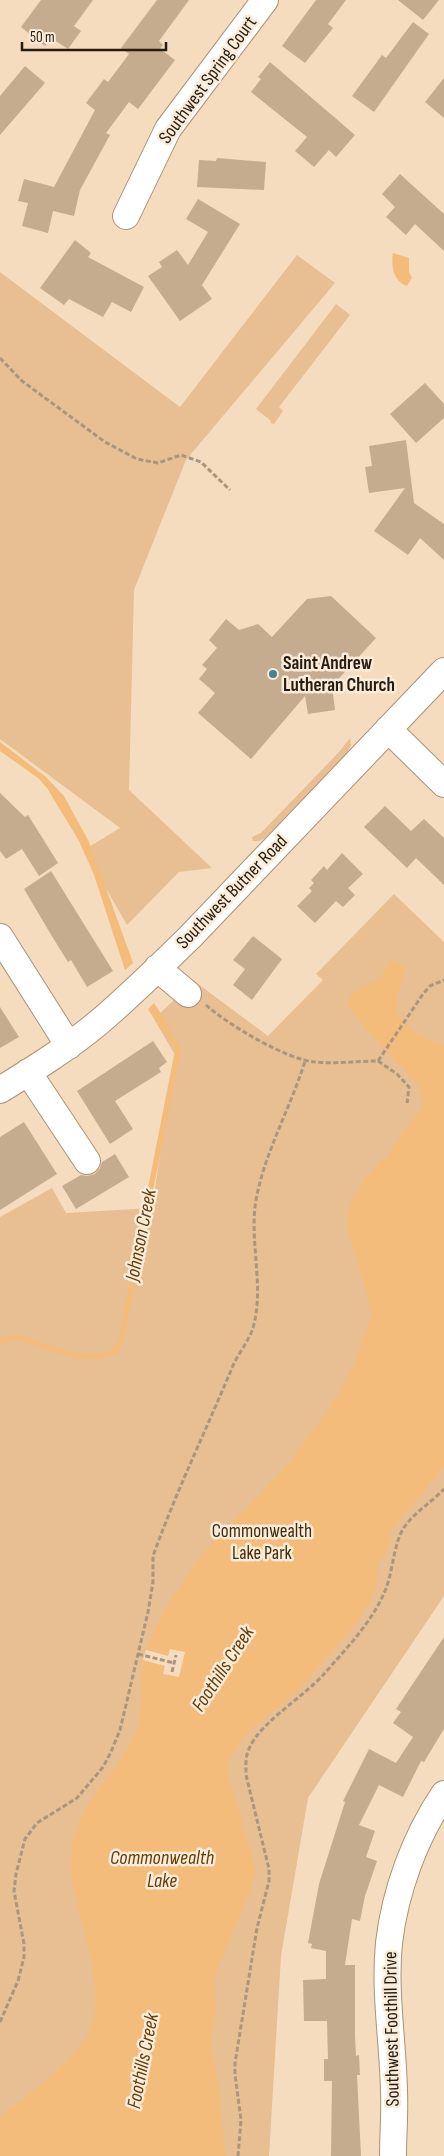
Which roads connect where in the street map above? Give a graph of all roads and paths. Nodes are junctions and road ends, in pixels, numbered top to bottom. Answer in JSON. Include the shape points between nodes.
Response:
{"nodes":[{"id":1,"x":266,"y":0,"type":"edge"},
{"id":2,"x":126,"y":216,"type":"dead end"},
{"id":3,"x":0,"y":358,"type":"edge"},
{"id":4,"x":230,"y":490,"type":"dead end"},
{"id":5,"x":444,"y":671,"type":"edge"},
{"id":6,"x":388,"y":729,"type":"junction"},
{"id":7,"x":444,"y":784,"type":"edge"},
{"id":8,"x":0,"y":937,"type":"edge"},
{"id":9,"x":157,"y":968,"type":"junction"},
{"id":10,"x":444,"y":980,"type":"edge"},
{"id":11,"x":188,"y":994,"type":"joint"},
{"id":12,"x":68,"y":1046,"type":"junction"},
{"id":13,"x":305,"y":1061,"type":"junction"},
{"id":14,"x":378,"y":1061,"type":"junction"},
{"id":15,"x":28,"y":1072,"type":"junction"},
{"id":16,"x":0,"y":1090,"type":"edge"},
{"id":17,"x":406,"y":1103,"type":"dead end"},
{"id":18,"x":87,"y":1161,"type":"dead end"},
{"id":19,"x":444,"y":1489,"type":"edge"},
{"id":20,"x":138,"y":1654,"type":"junction"},
{"id":21,"x":176,"y":1655,"type":"dead end"},
{"id":22,"x":174,"y":1663,"type":"junction"},
{"id":23,"x":172,"y":1672,"type":"dead end"},
{"id":24,"x":444,"y":1794,"type":"edge"},
{"id":25,"x":0,"y":2022,"type":"edge"},
{"id":26,"x":238,"y":2156,"type":"edge"},
{"id":27,"x":393,"y":2156,"type":"edge"}],
"edges":[{"from":1,"to":2,"type":"street","name":"Southwest Spring Court","via":[[168,129]]},
{"from":3,"to":4,"type":"path","via":[[22,382],[106,442],[137,459],[158,463],[181,455],[201,462]]},
{"from":5,"to":6,"type":"street","name":"Southwest Butner Road"},
{"from":6,"to":7,"type":"street"},
{"from":6,"to":9,"type":"street","name":"Southwest Butner Road"},
{"from":8,"to":12,"type":"street"},
{"from":9,"to":11,"type":"street"},
{"from":9,"to":12,"type":"street","name":"Southwest Butner Road","via":[[99,1023]]},
{"from":10,"to":14,"type":"path","via":[[430,986]]},
{"from":11,"to":13,"type":"path","via":[[196,994],[217,1014]]},
{"from":12,"to":15,"type":"street","name":"Southwest Butner Road"},
{"from":13,"to":14,"type":"path"},
{"from":13,"to":20,"type":"path","via":[[267,1158],[256,1201],[258,1301],[254,1326],[233,1365],[160,1536],[153,1556],[151,1596]]},
{"from":14,"to":17,"type":"path","via":[[398,1074],[409,1087]]},
{"from":15,"to":16,"type":"street","name":"Southwest Butner Road"},
{"from":15,"to":18,"type":"street"},
{"from":19,"to":26,"type":"path","via":[[404,1529],[385,1592],[363,1627],[324,1674],[265,1727],[248,1749],[246,1775],[267,1854],[269,1881],[257,1928],[235,2062],[241,2120]]},
{"from":20,"to":22,"type":"path"},
{"from":20,"to":25,"type":"path","via":[[120,1730],[103,1767],[77,1798],[37,1823],[24,1839],[14,1891],[24,1957],[18,1981]]},
{"from":21,"to":22,"type":"path"},
{"from":22,"to":23,"type":"path"},
{"from":24,"to":27,"type":"street","name":"Southwest Foothill Drive","via":[[430,1814],[402,1883],[390,1942],[387,1985],[394,2092]]}]}
